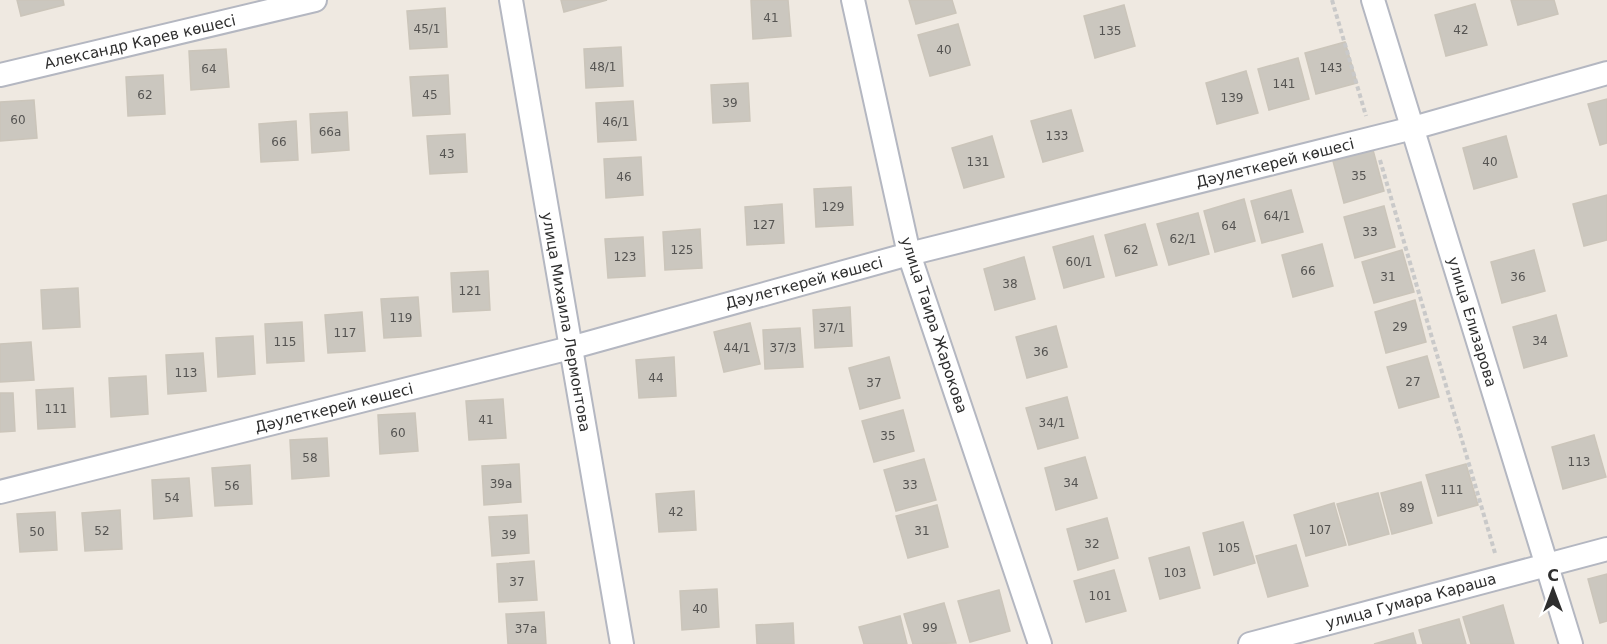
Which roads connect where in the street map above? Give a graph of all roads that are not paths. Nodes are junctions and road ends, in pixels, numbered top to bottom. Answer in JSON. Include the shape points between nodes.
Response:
{"nodes":[{"id":1,"x":315,"y":0,"type":"edge"},
{"id":2,"x":511,"y":0,"type":"edge"},
{"id":3,"x":853,"y":0,"type":"edge"},
{"id":4,"x":1373,"y":0,"type":"edge"},
{"id":5,"x":1607,"y":73,"type":"edge"},
{"id":6,"x":0,"y":75,"type":"edge"},
{"id":7,"x":1413,"y":128,"type":"junction"},
{"id":8,"x":909,"y":255,"type":"junction"},
{"id":9,"x":570,"y":348,"type":"junction"},
{"id":10,"x":0,"y":492,"type":"edge"},
{"id":11,"x":1607,"y":549,"type":"edge"},
{"id":12,"x":1546,"y":565,"type":"junction"},
{"id":13,"x":622,"y":644,"type":"edge"},
{"id":14,"x":1040,"y":644,"type":"edge"},
{"id":15,"x":1250,"y":644,"type":"edge"},
{"id":16,"x":1572,"y":644,"type":"edge"}],
"edges":[{"from":1,"to":6,"type":"street","name":"Александр Карев көшесі"},
{"from":2,"to":9,"type":"street","name":"улица Михаила Лермонтова"},
{"from":3,"to":8,"type":"street","name":"улица Таира Жарокова"},
{"from":4,"to":7,"type":"street","name":"улица Елизарова"},
{"from":5,"to":7,"type":"street","name":"Дәулеткерей көшесі"},
{"from":7,"to":8,"type":"street","name":"Дәулеткерей көшесі"},
{"from":7,"to":12,"type":"street","name":"улица Елизарова"},
{"from":8,"to":9,"type":"street","name":"Дәулеткерей көшесі"},
{"from":8,"to":14,"type":"street","name":"улица Таира Жарокова"},
{"from":9,"to":10,"type":"street","name":"Дәулеткерей көшесі"},
{"from":9,"to":13,"type":"street","name":"улица Михаила Лермонтова"},
{"from":11,"to":12,"type":"street","name":"улица Гумара Караша"},
{"from":12,"to":15,"type":"street","name":"улица Гумара Караша"},
{"from":12,"to":16,"type":"street","name":"улица Елизарова"}]}
